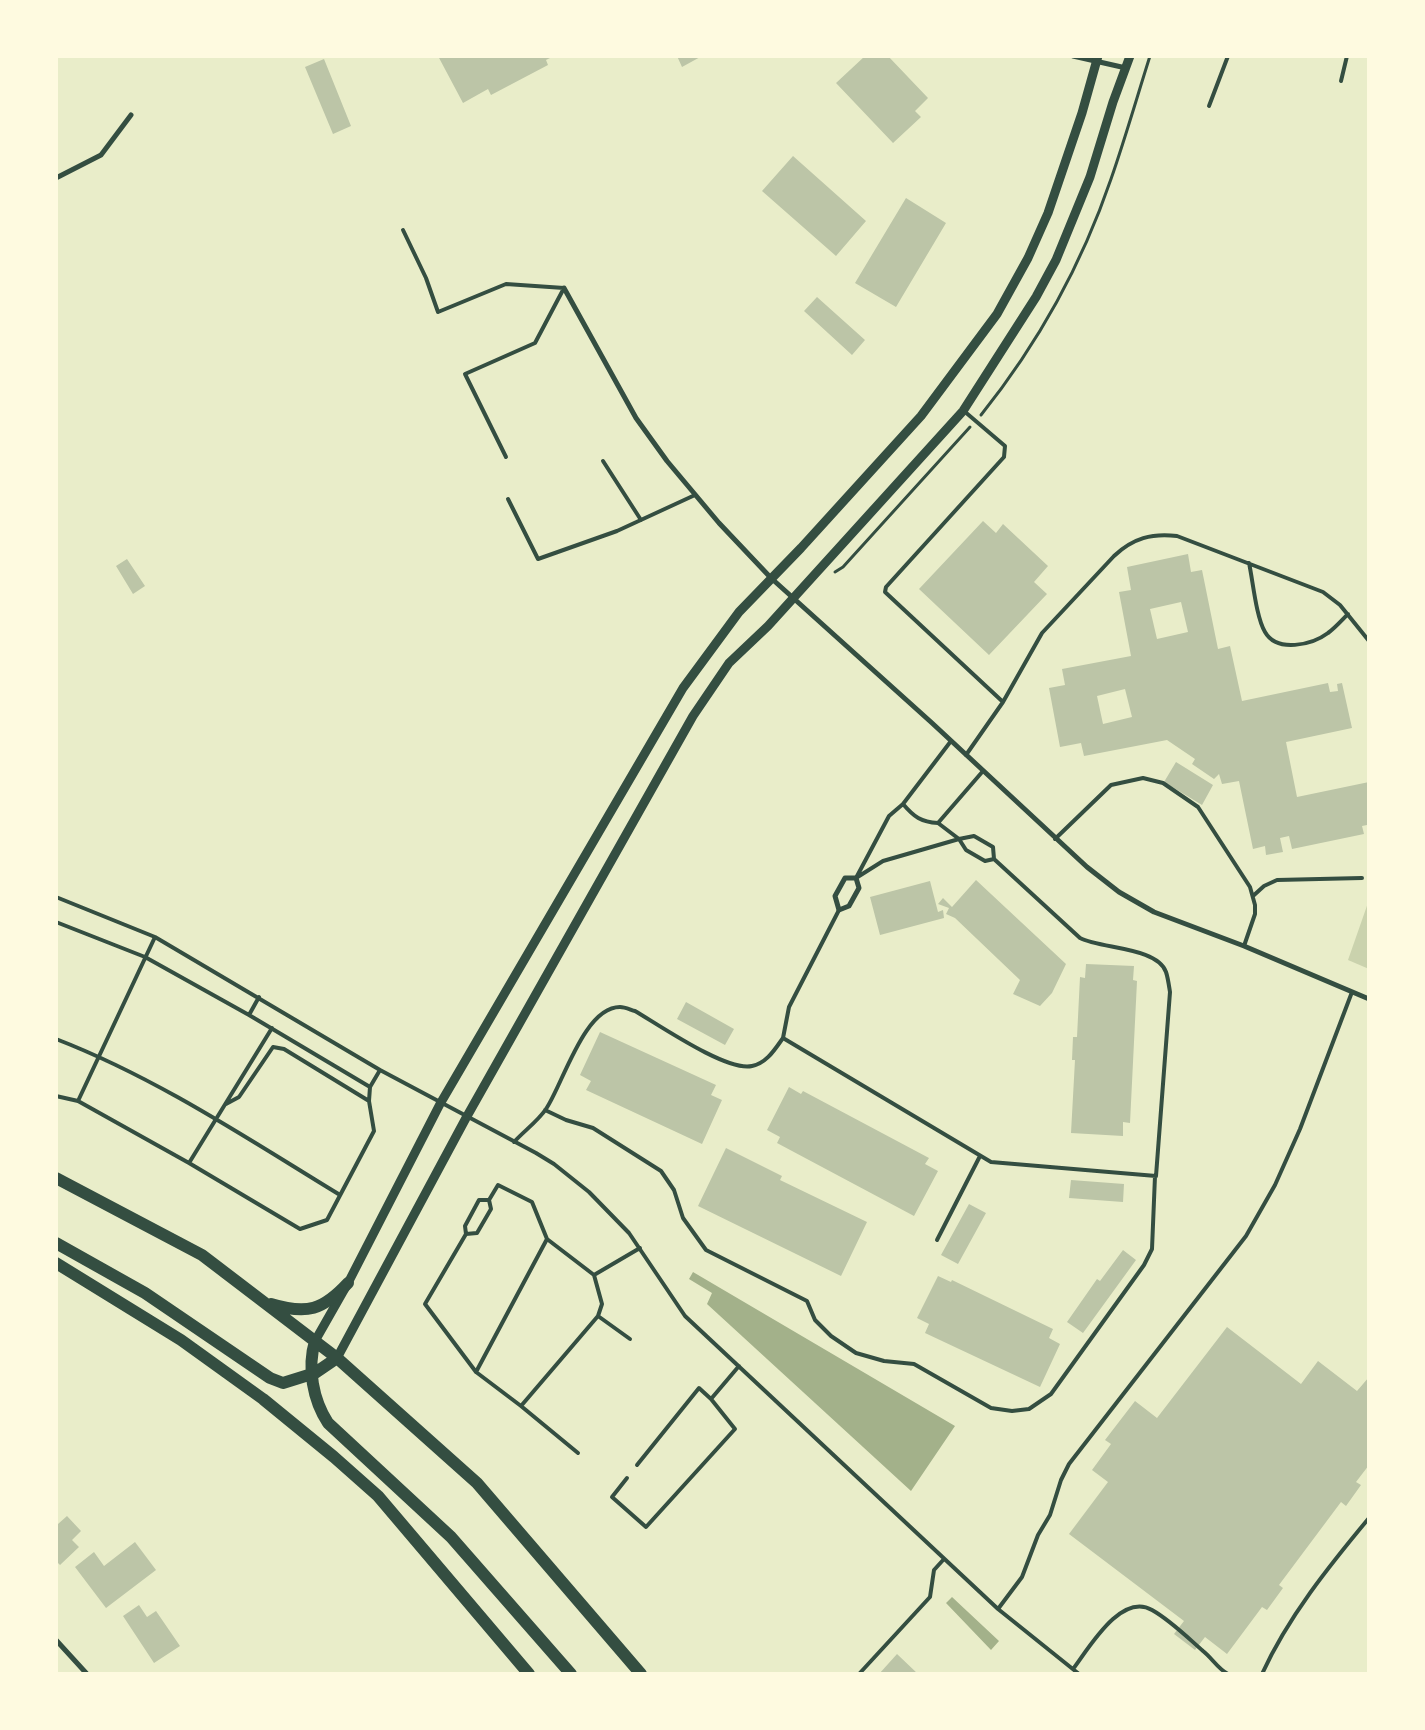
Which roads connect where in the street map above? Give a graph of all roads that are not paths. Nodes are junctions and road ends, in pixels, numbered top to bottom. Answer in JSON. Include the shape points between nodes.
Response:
{"nodes":[{"id":1,"x":1073,"y":56,"type":"edge"},
{"id":2,"x":1130,"y":56,"type":"edge"},
{"id":3,"x":1228,"y":56,"type":"edge"},
{"id":4,"x":1347,"y":56,"type":"edge"},
{"id":5,"x":1098,"y":59,"type":"edge"},
{"id":6,"x":1126,"y":68,"type":"junction"},
{"id":7,"x":1341,"y":81,"type":"dead end"},
{"id":8,"x":1209,"y":106,"type":"dead end"},
{"id":9,"x":131,"y":115,"type":"dead end"},
{"id":10,"x":56,"y":178,"type":"edge"},
{"id":11,"x":404,"y":230,"type":"dead end"},
{"id":12,"x":564,"y":288,"type":"junction"},
{"id":13,"x":963,"y":411,"type":"junction"},
{"id":14,"x":506,"y":457,"type":"dead end"},
{"id":15,"x":603,"y":461,"type":"dead end"},
{"id":16,"x":695,"y":495,"type":"junction"},
{"id":17,"x":508,"y":499,"type":"dead end"},
{"id":18,"x":641,"y":520,"type":"junction"},
{"id":19,"x":1249,"y":563,"type":"junction"},
{"id":20,"x":771,"y":578,"type":"junction"},
{"id":21,"x":793,"y":598,"type":"junction"},
{"id":22,"x":1348,"y":614,"type":"junction"},
{"id":23,"x":1369,"y":641,"type":"edge"},
{"id":24,"x":1004,"y":702,"type":"junction"},
{"id":25,"x":951,"y":741,"type":"junction"},
{"id":26,"x":966,"y":754,"type":"junction"},
{"id":27,"x":983,"y":771,"type":"junction"},
{"id":28,"x":903,"y":804,"type":"junction"},
{"id":29,"x":938,"y":823,"type":"junction"},
{"id":30,"x":1056,"y":839,"type":"junction"},
{"id":31,"x":959,"y":840,"type":"junction"},
{"id":32,"x":994,"y":859,"type":"junction"},
{"id":33,"x":856,"y":878,"type":"junction"},
{"id":34,"x":1362,"y":878,"type":"dead end"},
{"id":35,"x":56,"y":896,"type":"edge"},
{"id":36,"x":1254,"y":896,"type":"junction"},
{"id":37,"x":839,"y":910,"type":"junction"},
{"id":38,"x":56,"y":922,"type":"edge"},
{"id":39,"x":156,"y":937,"type":"junction"},
{"id":40,"x":1244,"y":946,"type":"junction"},
{"id":41,"x":145,"y":957,"type":"junction"},
{"id":42,"x":1352,"y":992,"type":"junction"},
{"id":43,"x":259,"y":997,"type":"junction"},
{"id":44,"x":1369,"y":999,"type":"edge"},
{"id":45,"x":249,"y":1016,"type":"junction"},
{"id":46,"x":272,"y":1028,"type":"junction"},
{"id":47,"x":783,"y":1038,"type":"junction"},
{"id":48,"x":56,"y":1039,"type":"edge"},
{"id":49,"x":99,"y":1056,"type":"junction"},
{"id":50,"x":380,"y":1070,"type":"junction"},
{"id":51,"x":370,"y":1087,"type":"junction"},
{"id":52,"x":56,"y":1096,"type":"edge"},
{"id":53,"x":78,"y":1101,"type":"junction"},
{"id":54,"x":369,"y":1101,"type":"junction"},
{"id":55,"x":226,"y":1104,"type":"junction"},
{"id":56,"x":440,"y":1104,"type":"junction"},
{"id":57,"x":546,"y":1110,"type":"junction"},
{"id":58,"x":466,"y":1118,"type":"junction"},
{"id":59,"x":216,"y":1120,"type":"junction"},
{"id":60,"x":514,"y":1142,"type":"junction"},
{"id":61,"x":980,"y":1156,"type":"junction"},
{"id":62,"x":190,"y":1163,"type":"junction"},
{"id":63,"x":1155,"y":1176,"type":"junction"},
{"id":64,"x":56,"y":1178,"type":"edge"},
{"id":65,"x":340,"y":1195,"type":"junction"},
{"id":66,"x":489,"y":1200,"type":"junction"},
{"id":67,"x":466,"y":1234,"type":"junction"},
{"id":68,"x":546,"y":1239,"type":"junction"},
{"id":69,"x":937,"y":1240,"type":"dead end"},
{"id":70,"x":56,"y":1243,"type":"edge"},
{"id":71,"x":640,"y":1248,"type":"junction"},
{"id":72,"x":56,"y":1263,"type":"edge"},
{"id":73,"x":594,"y":1275,"type":"junction"},
{"id":74,"x":348,"y":1283,"type":"junction"},
{"id":75,"x":264,"y":1302,"type":"junction"},
{"id":76,"x":598,"y":1316,"type":"junction"},
{"id":77,"x":630,"y":1338,"type":"dead end"},
{"id":78,"x":315,"y":1341,"type":"junction"},
{"id":79,"x":337,"y":1358,"type":"junction"},
{"id":80,"x":739,"y":1366,"type":"junction"},
{"id":81,"x":476,"y":1372,"type":"junction"},
{"id":82,"x":312,"y":1374,"type":"junction"},
{"id":83,"x":711,"y":1399,"type":"junction"},
{"id":84,"x":521,"y":1406,"type":"junction"},
{"id":85,"x":578,"y":1453,"type":"dead end"},
{"id":86,"x":637,"y":1465,"type":"dead end"},
{"id":87,"x":627,"y":1478,"type":"dead end"},
{"id":88,"x":1369,"y":1518,"type":"edge"},
{"id":89,"x":944,"y":1559,"type":"junction"},
{"id":90,"x":998,"y":1610,"type":"junction"},
{"id":91,"x":56,"y":1640,"type":"edge"},
{"id":92,"x":1073,"y":1669,"type":"junction"},
{"id":93,"x":87,"y":1674,"type":"edge"},
{"id":94,"x":529,"y":1674,"type":"edge"},
{"id":95,"x":571,"y":1674,"type":"edge"},
{"id":96,"x":642,"y":1674,"type":"edge"},
{"id":97,"x":858,"y":1674,"type":"edge"},
{"id":98,"x":1079,"y":1674,"type":"edge"},
{"id":99,"x":1228,"y":1674,"type":"edge"},
{"id":100,"x":1262,"y":1674,"type":"edge"}],
"edges":[{"from":1,"to":5,"type":"street"},
{"from":2,"to":6,"type":"street"},
{"from":3,"to":8,"type":"lane"},
{"from":4,"to":7,"type":"lane"},
{"from":5,"to":6,"type":"street"},
{"from":5,"to":20,"type":"street","via":[[1048,214],[997,314],[921,416]]},
{"from":6,"to":13,"type":"street","via":[[1090,177],[1056,260]]},
{"from":9,"to":10,"type":"street","via":[[101,155]]},
{"from":11,"to":12,"type":"lane","via":[[438,312],[506,284]]},
{"from":12,"to":14,"type":"lane","via":[[535,343],[464,374]]},
{"from":12,"to":16,"type":"street","via":[[636,418]]},
{"from":13,"to":21,"type":"street"},
{"from":13,"to":24,"type":"lane","via":[[1005,446],[1004,457],[886,587],[885,592]]},
{"from":15,"to":18,"type":"lane"},
{"from":16,"to":18,"type":"lane"},
{"from":16,"to":20,"type":"street"},
{"from":17,"to":18,"type":"lane","via":[[538,559]]},
{"from":19,"to":22,"type":"lane","via":[[1323,592]]},
{"from":19,"to":22,"type":"lane","via":[[1261,622],[1271,639],[1280,644],[1312,642],[1327,634]]},
{"from":19,"to":24,"type":"lane","via":[[1177,536],[1154,534],[1132,542],[1114,556],[1042,633]]},
{"from":20,"to":21,"type":"street"},
{"from":20,"to":56,"type":"street","via":[[739,612],[683,688]]},
{"from":21,"to":25,"type":"street"},
{"from":21,"to":58,"type":"street","via":[[729,663],[693,716]]},
{"from":22,"to":23,"type":"lane"},
{"from":24,"to":26,"type":"lane"},
{"from":25,"to":26,"type":"street"},
{"from":25,"to":28,"type":"lane"},
{"from":26,"to":27,"type":"street"},
{"from":27,"to":29,"type":"lane"},
{"from":27,"to":30,"type":"street"},
{"from":28,"to":29,"type":"lane","via":[[924,823]]},
{"from":28,"to":33,"type":"lane","via":[[889,816]]},
{"from":29,"to":31,"type":"lane"},
{"from":30,"to":36,"type":"lane","via":[[1111,785],[1143,778],[1163,783],[1198,806]]},
{"from":30,"to":40,"type":"street","via":[[1102,880],[1154,912]]},
{"from":31,"to":32,"type":"lane","via":[[966,850],[986,861]]},
{"from":31,"to":32,"type":"lane","via":[[974,836],[992,848]]},
{"from":31,"to":33,"type":"lane","via":[[883,860]]},
{"from":32,"to":63,"type":"lane","via":[[1080,938],[1131,950],[1162,965],[1166,971],[1170,992]]},
{"from":33,"to":37,"type":"street","via":[[857,892],[849,906]]},
{"from":33,"to":37,"type":"street","via":[[845,878],[835,896]]},
{"from":34,"to":36,"type":"lane","via":[[1278,880],[1264,886]]},
{"from":35,"to":39,"type":"lane"},
{"from":36,"to":40,"type":"lane","via":[[1255,914]]},
{"from":37,"to":47,"type":"lane","via":[[789,1007]]},
{"from":38,"to":41,"type":"lane"},
{"from":39,"to":41,"type":"lane"},
{"from":39,"to":43,"type":"lane"},
{"from":40,"to":42,"type":"street"},
{"from":41,"to":45,"type":"lane"},
{"from":41,"to":49,"type":"lane"},
{"from":42,"to":44,"type":"street"},
{"from":42,"to":90,"type":"lane","via":[[1300,1129],[1256,1220],[1234,1255],[1069,1464],[1022,1577]]},
{"from":43,"to":45,"type":"lane"},
{"from":43,"to":50,"type":"lane"},
{"from":45,"to":46,"type":"lane"},
{"from":46,"to":51,"type":"lane"},
{"from":46,"to":55,"type":"lane"},
{"from":47,"to":57,"type":"lane","via":[[762,1062],[744,1067],[725,1063],[635,1011],[620,1007],[609,1010],[596,1019],[582,1037]]},
{"from":47,"to":61,"type":"lane"},
{"from":48,"to":49,"type":"lane"},
{"from":49,"to":53,"type":"lane"},
{"from":49,"to":59,"type":"lane"},
{"from":50,"to":51,"type":"lane"},
{"from":50,"to":56,"type":"lane"},
{"from":51,"to":54,"type":"lane"},
{"from":52,"to":53,"type":"lane"},
{"from":53,"to":62,"type":"lane"},
{"from":54,"to":55,"type":"lane","via":[[284,1049],[273,1047],[239,1097]]},
{"from":54,"to":65,"type":"lane","via":[[374,1131]]},
{"from":55,"to":59,"type":"lane"},
{"from":56,"to":58,"type":"lane"},
{"from":56,"to":74,"type":"street"},
{"from":57,"to":60,"type":"lane"},
{"from":57,"to":63,"type":"lane","via":[[593,1128],[661,1171],[674,1190],[683,1218],[706,1250],[808,1301],[815,1320],[830,1336],[856,1354],[914,1364],[991,1408],[1012,1411],[1029,1409],[1051,1394],[1144,1265],[1152,1249]]},
{"from":58,"to":60,"type":"lane"},
{"from":58,"to":79,"type":"street"},
{"from":59,"to":62,"type":"lane"},
{"from":59,"to":65,"type":"lane"},
{"from":60,"to":71,"type":"lane","via":[[572,1178],[606,1207]]},
{"from":61,"to":63,"type":"lane","via":[[991,1162]]},
{"from":61,"to":69,"type":"lane"},
{"from":62,"to":65,"type":"lane","via":[[300,1229],[327,1220]]},
{"from":64,"to":75,"type":"main road","via":[[202,1255]]},
{"from":66,"to":67,"type":"lane","via":[[491,1209],[477,1233]]},
{"from":66,"to":67,"type":"lane","via":[[479,1200],[464,1226]]},
{"from":66,"to":68,"type":"lane","via":[[498,1185],[532,1202]]},
{"from":67,"to":81,"type":"lane","via":[[425,1304]]},
{"from":68,"to":73,"type":"lane"},
{"from":68,"to":81,"type":"lane"},
{"from":70,"to":82,"type":"main road","via":[[145,1293],[270,1378],[283,1383]]},
{"from":71,"to":73,"type":"lane"},
{"from":71,"to":80,"type":"lane","via":[[685,1316]]},
{"from":72,"to":94,"type":"main road","via":[[189,1345],[264,1398],[341,1463],[378,1496]]},
{"from":73,"to":76,"type":"lane","via":[[602,1304]]},
{"from":74,"to":75,"type":"main road","via":[[332,1300],[311,1310],[290,1310]]},
{"from":74,"to":78,"type":"street"},
{"from":75,"to":78,"type":"main road"},
{"from":76,"to":77,"type":"lane"},
{"from":76,"to":84,"type":"lane"},
{"from":78,"to":79,"type":"main road"},
{"from":78,"to":82,"type":"main road"},
{"from":79,"to":82,"type":"main road"},
{"from":79,"to":96,"type":"main road","via":[[477,1483]]},
{"from":80,"to":83,"type":"lane"},
{"from":80,"to":89,"type":"lane"},
{"from":81,"to":84,"type":"lane"},
{"from":82,"to":95,"type":"main road","via":[[319,1409],[328,1422],[451,1538]]},
{"from":83,"to":86,"type":"lane","via":[[699,1388]]},
{"from":83,"to":87,"type":"lane","via":[[735,1429],[646,1527],[612,1497]]},
{"from":84,"to":85,"type":"lane"},
{"from":88,"to":100,"type":"lane","via":[[1288,1624]]},
{"from":89,"to":90,"type":"lane"},
{"from":89,"to":97,"type":"lane","via":[[934,1570],[930,1597]]},
{"from":90,"to":92,"type":"lane"},
{"from":91,"to":93,"type":"street"},
{"from":92,"to":98,"type":"lane"},
{"from":92,"to":99,"type":"lane","via":[[1109,1623],[1128,1607],[1147,1607]]}]}
